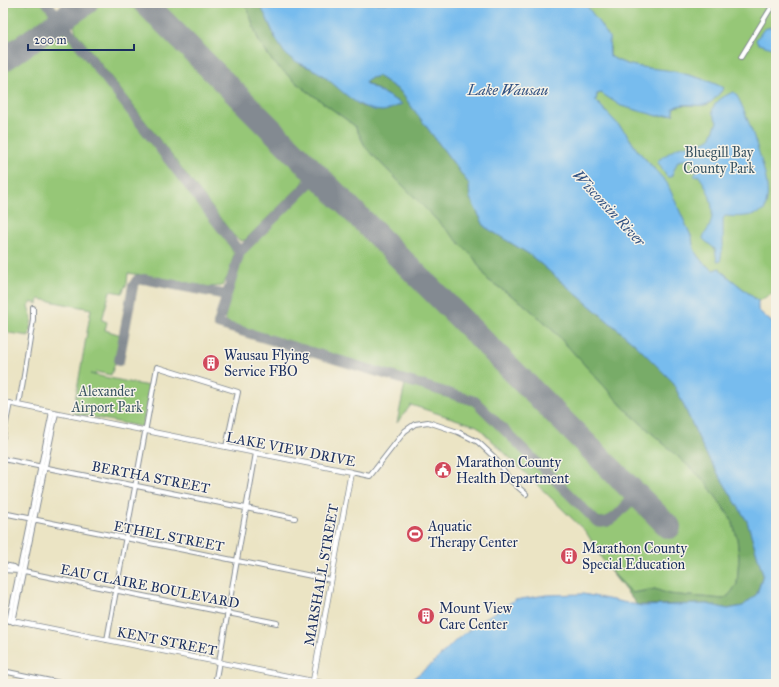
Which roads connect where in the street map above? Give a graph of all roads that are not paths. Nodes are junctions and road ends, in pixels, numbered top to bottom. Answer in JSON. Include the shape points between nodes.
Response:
{"nodes":[{"id":1,"x":774,"y":3,"type":"edge"},
{"id":2,"x":740,"y":56,"type":"dead end"},
{"id":3,"x":33,"y":308,"type":"dead end"},
{"id":4,"x":6,"y":402,"type":"edge"},
{"id":5,"x":19,"y":405,"type":"junction"},
{"id":6,"x":3,"y":412,"type":"edge"},
{"id":7,"x":54,"y":412,"type":"junction"},
{"id":8,"x":145,"y":430,"type":"junction"},
{"id":9,"x":3,"y":437,"type":"edge"},
{"id":10,"x":226,"y":447,"type":"junction"},
{"id":11,"x":256,"y":453,"type":"junction"},
{"id":12,"x":3,"y":459,"type":"edge"},
{"id":13,"x":43,"y":466,"type":"junction"},
{"id":14,"x":351,"y":472,"type":"junction"},
{"id":15,"x":135,"y":485,"type":"junction"},
{"id":16,"x":526,"y":494,"type":"dead end"},
{"id":17,"x":246,"y":508,"type":"junction"},
{"id":18,"x":3,"y":514,"type":"edge"},
{"id":19,"x":295,"y":518,"type":"dead end"},
{"id":20,"x":32,"y":519,"type":"junction"},
{"id":21,"x":126,"y":538,"type":"junction"},
{"id":22,"x":236,"y":561,"type":"junction"},
{"id":23,"x":3,"y":565,"type":"edge"},
{"id":24,"x":3,"y":570,"type":"edge"},
{"id":25,"x":21,"y":572,"type":"junction"},
{"id":26,"x":331,"y":580,"type":"junction"},
{"id":27,"x":116,"y":591,"type":"junction"},
{"id":28,"x":226,"y":613,"type":"junction"},
{"id":29,"x":3,"y":620,"type":"edge"},
{"id":30,"x":11,"y":621,"type":"junction"},
{"id":31,"x":277,"y":623,"type":"dead end"},
{"id":32,"x":107,"y":640,"type":"junction"},
{"id":33,"x":218,"y":663,"type":"junction"},
{"id":34,"x":3,"y":671,"type":"edge"},
{"id":35,"x":313,"y":681,"type":"junction"},
{"id":36,"x":65,"y":684,"type":"edge"},
{"id":37,"x":215,"y":684,"type":"edge"},
{"id":38,"x":327,"y":684,"type":"edge"}],
"edges":[{"from":1,"to":2,"type":"street"},
{"from":3,"to":5,"type":"street","via":[[34,318]]},
{"from":4,"to":5,"type":"street","name":"LAKE VIEW DRIVE"},
{"from":4,"to":6,"type":"street"},
{"from":4,"to":9,"type":"street"},
{"from":5,"to":7,"type":"street","name":"LAKE VIEW DRIVE"},
{"from":7,"to":8,"type":"street","name":"LAKE VIEW DRIVE"},
{"from":7,"to":13,"type":"street"},
{"from":8,"to":10,"type":"street","name":"LAKE VIEW DRIVE"},
{"from":8,"to":10,"type":"street","via":[[157,368],[238,392]]},
{"from":8,"to":15,"type":"street"},
{"from":10,"to":11,"type":"street","name":"LAKE VIEW DRIVE"},
{"from":11,"to":14,"type":"street","name":"LAKE VIEW DRIVE"},
{"from":11,"to":17,"type":"street"},
{"from":12,"to":13,"type":"street","name":"BERTHA STREET"},
{"from":13,"to":15,"type":"street","name":"BERTHA STREET"},
{"from":13,"to":20,"type":"street"},
{"from":14,"to":16,"type":"street","name":"LAKE VIEW DRIVE","via":[[370,476],[404,432],[413,425],[428,422],[476,441]]},
{"from":14,"to":26,"type":"street","name":"MARSHALL STREET"},
{"from":15,"to":17,"type":"street","name":"BERTHA STREET"},
{"from":15,"to":21,"type":"street"},
{"from":17,"to":19,"type":"street","name":"BERTHA STREET"},
{"from":17,"to":22,"type":"street"},
{"from":18,"to":20,"type":"street","name":"ETHEL STREET"},
{"from":20,"to":21,"type":"street","name":"ETHEL STREET"},
{"from":20,"to":25,"type":"street"},
{"from":21,"to":22,"type":"street","name":"ETHEL STREET"},
{"from":21,"to":27,"type":"street"},
{"from":22,"to":26,"type":"street","name":"ETHEL STREET"},
{"from":22,"to":28,"type":"street"},
{"from":23,"to":25,"type":"street","name":"EAU CLAIRE BOULEVARD","via":[[14,567]]},
{"from":24,"to":25,"type":"street","name":"EAU CLAIRE BOULEVARD"},
{"from":25,"to":27,"type":"street","name":"EAU CLAIRE BOULEVARD"},
{"from":25,"to":30,"type":"street"},
{"from":26,"to":35,"type":"street","name":"MARSHALL STREET"},
{"from":27,"to":28,"type":"street","name":"EAU CLAIRE BOULEVARD"},
{"from":27,"to":32,"type":"street"},
{"from":28,"to":31,"type":"street","name":"EAU CLAIRE BOULEVARD"},
{"from":28,"to":33,"type":"street"},
{"from":29,"to":30,"type":"street","name":"KENT STREET"},
{"from":30,"to":32,"type":"street","name":"KENT STREET"},
{"from":32,"to":33,"type":"street","name":"KENT STREET"},
{"from":33,"to":35,"type":"street","name":"KENT STREET"},
{"from":33,"to":37,"type":"street"},
{"from":34,"to":36,"type":"street"},
{"from":35,"to":38,"type":"street","name":"KENT STREET"}]}
